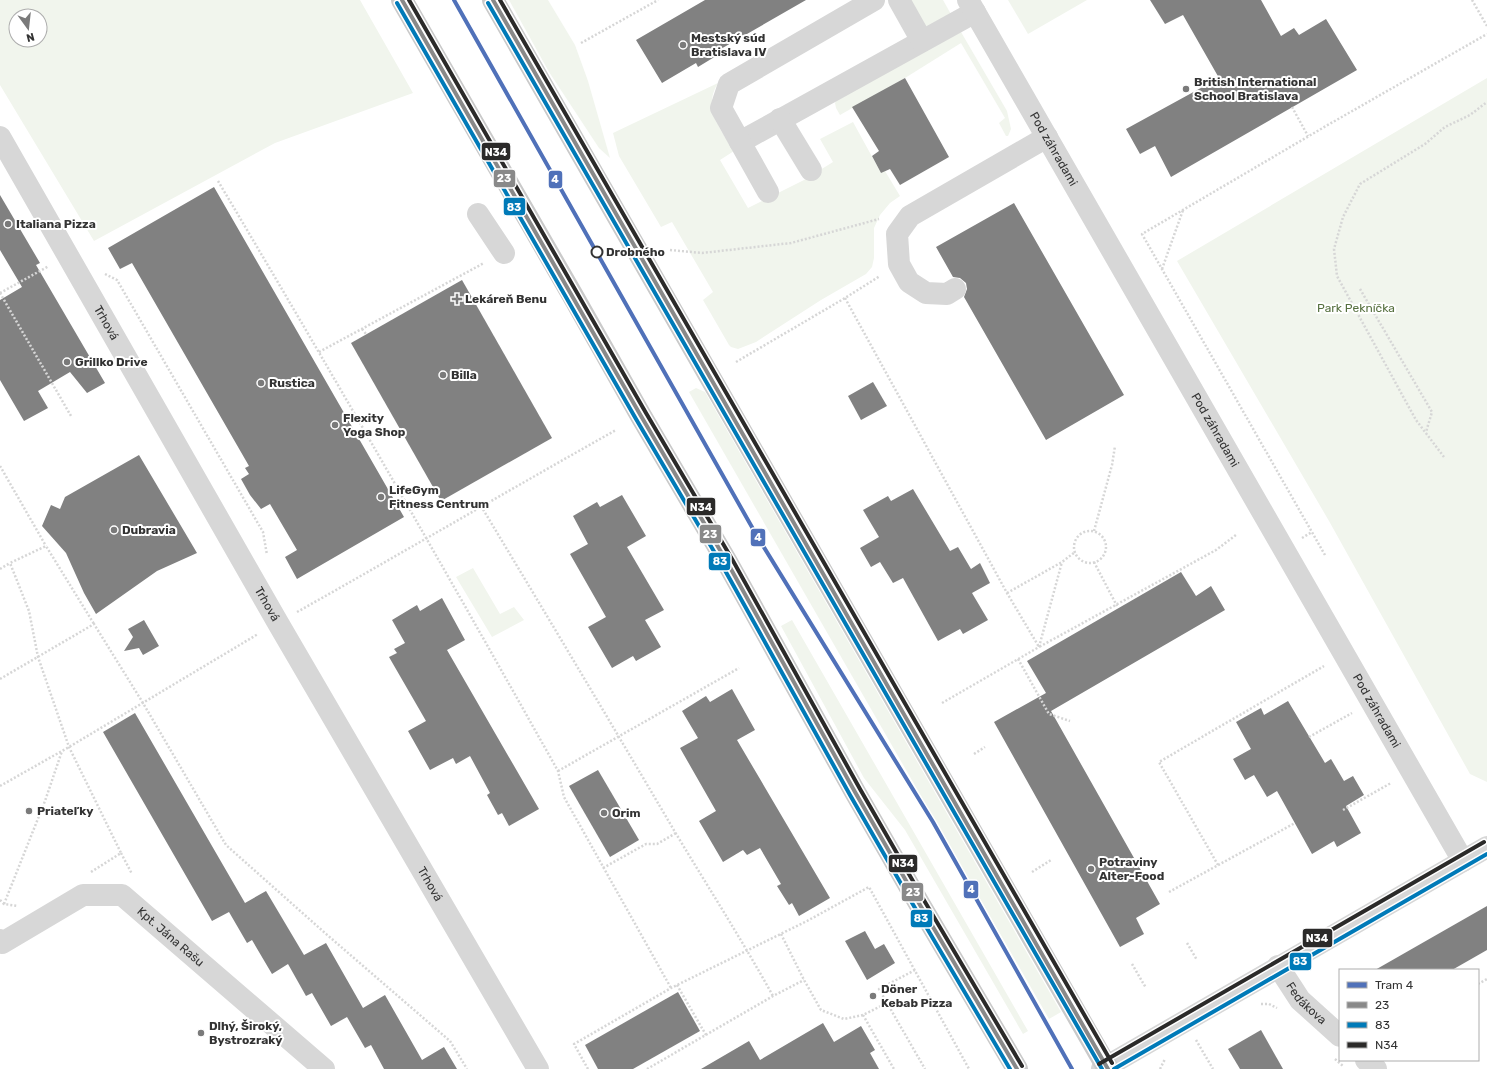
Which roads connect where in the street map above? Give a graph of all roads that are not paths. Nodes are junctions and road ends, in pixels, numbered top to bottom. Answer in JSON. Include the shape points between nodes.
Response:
{"nodes":[{"id":1,"x":402,"y":0,"type":"edge"},
{"id":2,"x":493,"y":0,"type":"edge"},
{"id":3,"x":874,"y":0,"type":"edge"},
{"id":4,"x":899,"y":0,"type":"edge"},
{"id":5,"x":971,"y":6,"type":"edge"},
{"id":6,"x":922,"y":41,"type":"junction"},
{"id":7,"x":780,"y":119,"type":"junction"},
{"id":8,"x":1047,"y":137,"type":"junction"},
{"id":9,"x":0,"y":138,"type":"edge"},
{"id":10,"x":740,"y":142,"type":"junction"},
{"id":11,"x":811,"y":170,"type":"dead end"},
{"id":12,"x":768,"y":192,"type":"dead end"},
{"id":13,"x":478,"y":214,"type":"dead end"},
{"id":14,"x":495,"y":257,"type":"road end"},
{"id":15,"x":955,"y":289,"type":"dead end"},
{"id":16,"x":1487,"y":847,"type":"edge"},
{"id":17,"x":1462,"y":861,"type":"junction"},
{"id":18,"x":1,"y":942,"type":"edge"},
{"id":19,"x":1278,"y":966,"type":"junction"},
{"id":20,"x":1339,"y":1035,"type":"edge"},
{"id":21,"x":1367,"y":1061,"type":"edge"},
{"id":22,"x":1106,"y":1068,"type":"edge"},
{"id":23,"x":324,"y":1069,"type":"edge"},
{"id":24,"x":538,"y":1069,"type":"edge"},
{"id":25,"x":1017,"y":1069,"type":"edge"},
{"id":26,"x":1376,"y":1069,"type":"edge"}],
"edges":[{"from":1,"to":25,"type":"main road","via":[[727,562],[916,899]]},
{"from":2,"to":22,"type":"main road"},
{"from":3,"to":10,"type":"street","via":[[730,84],[721,108]]},
{"from":4,"to":6,"type":"street"},
{"from":5,"to":6,"type":"street"},
{"from":5,"to":8,"type":"street","name":"Pod záhradami"},
{"from":6,"to":7,"type":"street"},
{"from":7,"to":10,"type":"street"},
{"from":7,"to":11,"type":"street"},
{"from":8,"to":15,"type":"street","via":[[910,216],[897,234],[899,264],[909,282],[926,293],[947,294]]},
{"from":8,"to":17,"type":"street","name":"Pod záhradami"},
{"from":9,"to":24,"type":"street","name":"Trhová"},
{"from":10,"to":12,"type":"street"},
{"from":13,"to":14,"type":"street"},
{"from":16,"to":17,"type":"street"},
{"from":17,"to":19,"type":"street"},
{"from":18,"to":23,"type":"street","name":"Kpt. Jána Rašu","via":[[83,895],[122,895]]},
{"from":19,"to":20,"type":"street","name":"Fedákova","via":[[1300,1000]]},
{"from":19,"to":22,"type":"street"},
{"from":21,"to":26,"type":"street"}]}
